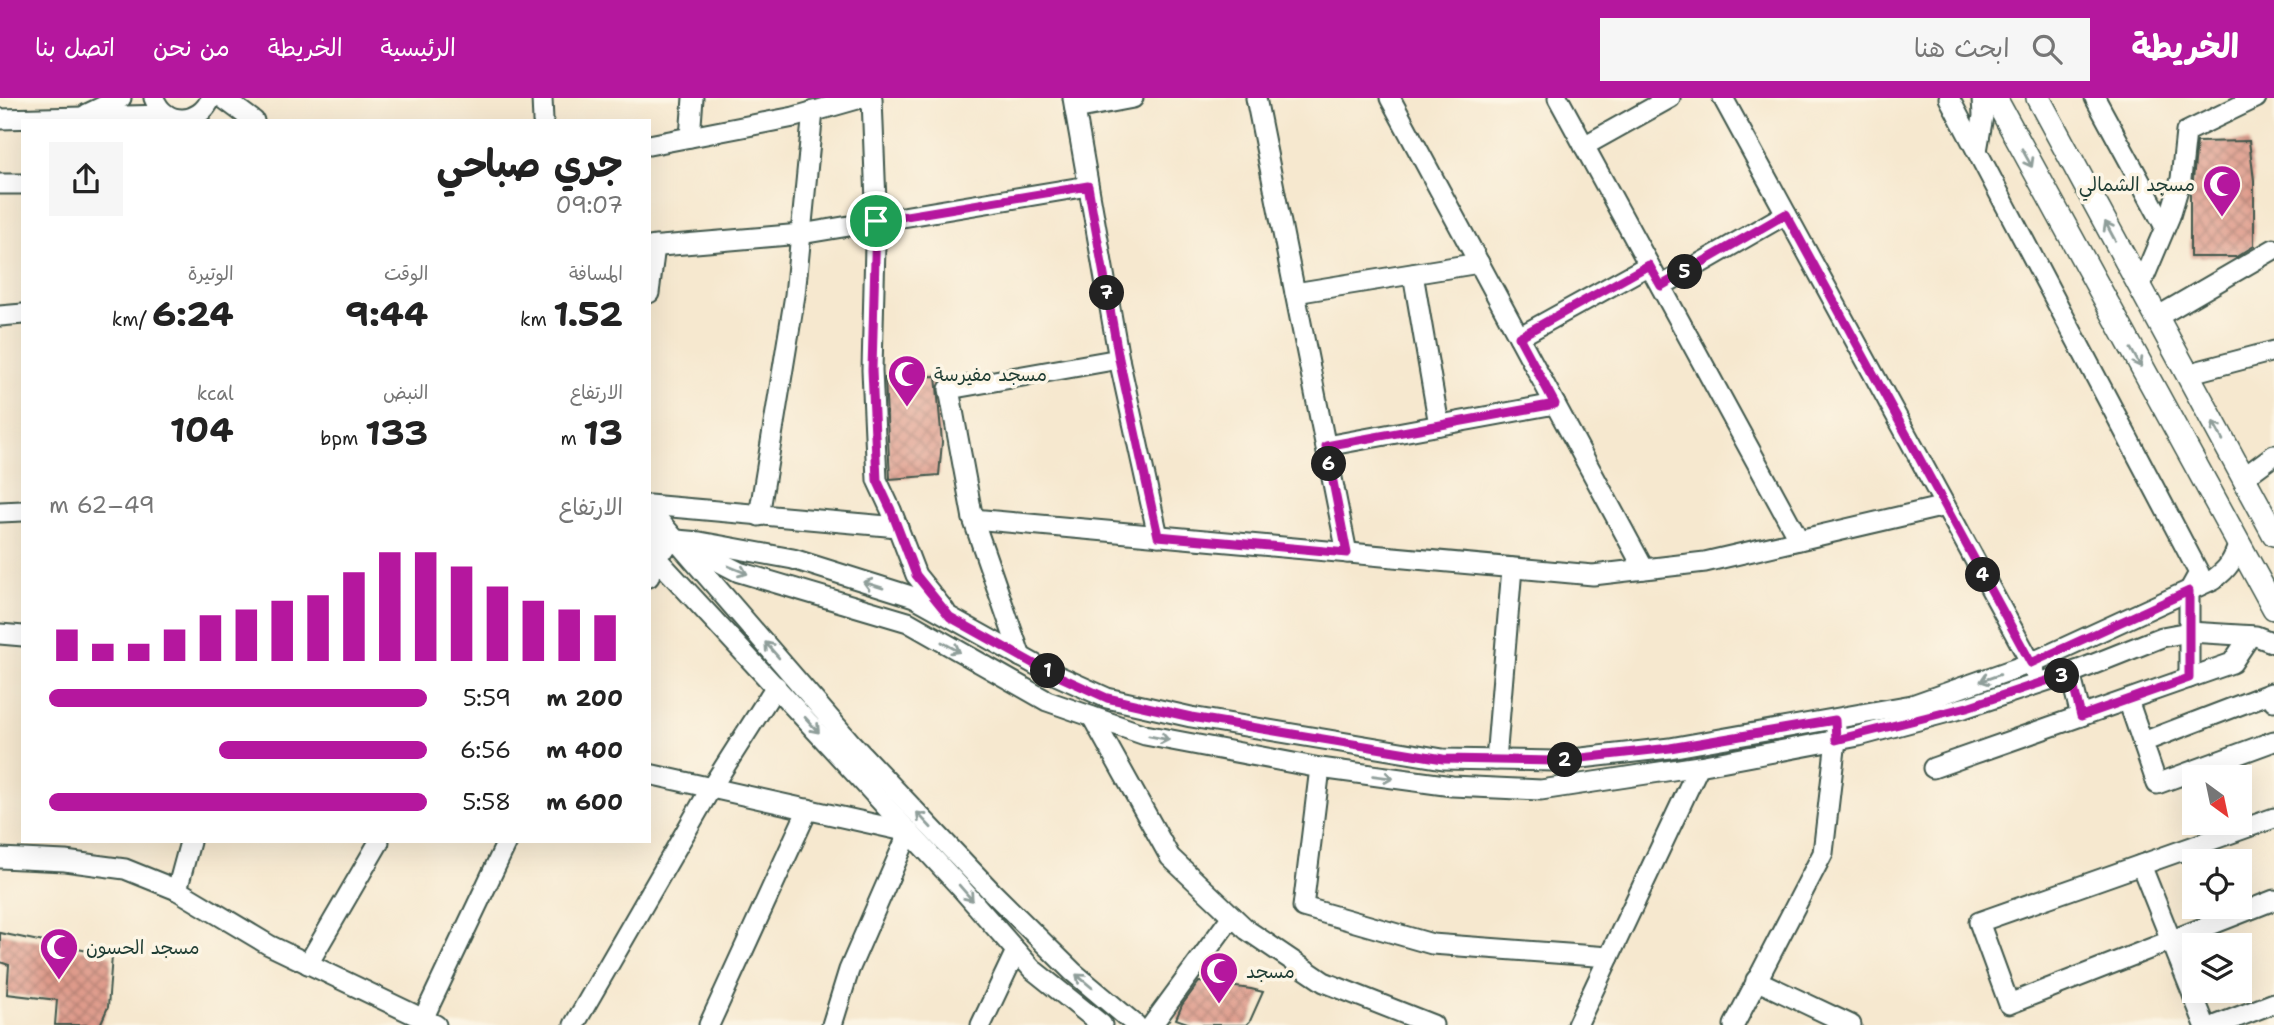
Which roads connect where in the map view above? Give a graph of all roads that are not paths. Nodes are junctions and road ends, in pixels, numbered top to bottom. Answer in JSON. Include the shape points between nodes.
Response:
{"nodes":[{"id":1,"x":121,"y":98,"type":"edge"},
{"id":2,"x":154,"y":98,"type":"edge"},
{"id":3,"x":211,"y":98,"type":"edge"},
{"id":4,"x":223,"y":98,"type":"edge"},
{"id":5,"x":542,"y":98,"type":"edge"},
{"id":6,"x":693,"y":98,"type":"edge"},
{"id":7,"x":861,"y":98,"type":"edge"},
{"id":8,"x":872,"y":98,"type":"edge"},
{"id":9,"x":1133,"y":98,"type":"edge"},
{"id":10,"x":1256,"y":98,"type":"edge"},
{"id":11,"x":1390,"y":98,"type":"edge"},
{"id":12,"x":1558,"y":98,"type":"edge"},
{"id":13,"x":1670,"y":98,"type":"edge"},
{"id":14,"x":1723,"y":98,"type":"edge"},
{"id":15,"x":1949,"y":98,"type":"edge"},
{"id":16,"x":1982,"y":98,"type":"edge"},
{"id":17,"x":1995,"y":98,"type":"edge"},
{"id":18,"x":2038,"y":98,"type":"edge"},
{"id":19,"x":2082,"y":98,"type":"edge"},
{"id":20,"x":2256,"y":98,"type":"edge"},
{"id":21,"x":1074,"y":104,"type":"edge"},
{"id":22,"x":2099,"y":106,"type":"edge"},
{"id":23,"x":813,"y":111,"type":"junction"},
{"id":24,"x":167,"y":115,"type":"junction"},
{"id":25,"x":76,"y":118,"type":"junction"},
{"id":26,"x":0,"y":119,"type":"edge"},
{"id":27,"x":195,"y":119,"type":"edge"},
{"id":28,"x":251,"y":119,"type":"edge"},
{"id":29,"x":543,"y":119,"type":"edge"},
{"id":30,"x":690,"y":137,"type":"junction"},
{"id":31,"x":651,"y":145,"type":"edge"},
{"id":32,"x":1584,"y":146,"type":"junction"},
{"id":33,"x":1977,"y":151,"type":"junction"},
{"id":34,"x":0,"y":184,"type":"edge"},
{"id":35,"x":21,"y":184,"type":"edge"},
{"id":36,"x":1088,"y":186,"type":"junction"},
{"id":37,"x":1786,"y":214,"type":"junction"},
{"id":38,"x":876,"y":221,"type":"junction"},
{"id":39,"x":2165,"y":227,"type":"junction"},
{"id":40,"x":801,"y":234,"type":"junction"},
{"id":41,"x":652,"y":246,"type":"edge"},
{"id":42,"x":2274,"y":249,"type":"edge"},
{"id":43,"x":1479,"y":263,"type":"junction"},
{"id":44,"x":1649,"y":265,"type":"junction"},
{"id":45,"x":1413,"y":274,"type":"junction"},
{"id":46,"x":1661,"y":286,"type":"junction"},
{"id":47,"x":2140,"y":287,"type":"junction"},
{"id":48,"x":1295,"y":293,"type":"junction"},
{"id":49,"x":21,"y":314,"type":"edge"},
{"id":50,"x":0,"y":316,"type":"edge"},
{"id":51,"x":2157,"y":317,"type":"junction"},
{"id":52,"x":1519,"y":337,"type":"junction"},
{"id":53,"x":2274,"y":351,"type":"edge"},
{"id":54,"x":1119,"y":359,"type":"junction"},
{"id":55,"x":2187,"y":374,"type":"junction"},
{"id":56,"x":1555,"y":404,"type":"junction"},
{"id":57,"x":1439,"y":425,"type":"junction"},
{"id":58,"x":1326,"y":446,"type":"junction"},
{"id":59,"x":2274,"y":455,"type":"edge"},
{"id":60,"x":2244,"y":478,"type":"junction"},
{"id":61,"x":1945,"y":506,"type":"junction"},
{"id":62,"x":651,"y":507,"type":"edge"},
{"id":63,"x":651,"y":509,"type":"edge"},
{"id":64,"x":21,"y":511,"type":"edge"},
{"id":65,"x":0,"y":512,"type":"edge"},
{"id":66,"x":759,"y":516,"type":"junction"},
{"id":67,"x":973,"y":519,"type":"junction"},
{"id":68,"x":898,"y":527,"type":"junction"},
{"id":69,"x":651,"y":532,"type":"edge"},
{"id":70,"x":2274,"y":534,"type":"edge"},
{"id":71,"x":1158,"y":536,"type":"junction"},
{"id":72,"x":677,"y":540,"type":"junction"},
{"id":73,"x":1799,"y":540,"type":"junction"},
{"id":74,"x":2238,"y":545,"type":"junction"},
{"id":75,"x":652,"y":552,"type":"edge"},
{"id":76,"x":1347,"y":553,"type":"junction"},
{"id":77,"x":1512,"y":568,"type":"junction"},
{"id":78,"x":1644,"y":569,"type":"junction"},
{"id":79,"x":2189,"y":591,"type":"junction"},
{"id":80,"x":2274,"y":608,"type":"edge"},
{"id":81,"x":950,"y":617,"type":"junction"},
{"id":82,"x":2189,"y":632,"type":"junction"},
{"id":83,"x":0,"y":634,"type":"edge"},
{"id":84,"x":21,"y":636,"type":"edge"},
{"id":85,"x":2250,"y":636,"type":"junction"},
{"id":86,"x":2274,"y":643,"type":"edge"},
{"id":87,"x":1021,"y":657,"type":"junction"},
{"id":88,"x":2031,"y":663,"type":"junction"},
{"id":89,"x":2070,"y":673,"type":"junction"},
{"id":90,"x":2189,"y":678,"type":"junction"},
{"id":91,"x":2039,"y":683,"type":"junction"},
{"id":92,"x":776,"y":686,"type":"junction"},
{"id":93,"x":2273,"y":695,"type":"edge"},
{"id":94,"x":2128,"y":700,"type":"junction"},
{"id":95,"x":2081,"y":716,"type":"junction"},
{"id":96,"x":1092,"y":717,"type":"junction"},
{"id":97,"x":1835,"y":720,"type":"junction"},
{"id":98,"x":1836,"y":740,"type":"junction"},
{"id":99,"x":2274,"y":741,"type":"edge"},
{"id":100,"x":2143,"y":742,"type":"junction"},
{"id":101,"x":1496,"y":760,"type":"junction"},
{"id":102,"x":1699,"y":766,"type":"junction"},
{"id":103,"x":1320,"y":768,"type":"junction"},
{"id":104,"x":1933,"y":768,"type":"dead end"},
{"id":105,"x":651,"y":774,"type":"edge"},
{"id":106,"x":711,"y":788,"type":"junction"},
{"id":107,"x":808,"y":809,"type":"junction"},
{"id":108,"x":2274,"y":818,"type":"edge"},
{"id":109,"x":909,"y":832,"type":"junction"},
{"id":110,"x":191,"y":843,"type":"edge"},
{"id":111,"x":378,"y":843,"type":"edge"},
{"id":112,"x":507,"y":843,"type":"edge"},
{"id":113,"x":0,"y":858,"type":"edge"},
{"id":114,"x":2141,"y":865,"type":"junction"},
{"id":115,"x":177,"y":890,"type":"junction"},
{"id":116,"x":2274,"y":900,"type":"edge"},
{"id":117,"x":1232,"y":916,"type":"junction"},
{"id":118,"x":2171,"y":940,"type":"junction"},
{"id":119,"x":1016,"y":951,"type":"junction"},
{"id":120,"x":1609,"y":957,"type":"junction"},
{"id":121,"x":308,"y":964,"type":"junction"},
{"id":122,"x":1756,"y":980,"type":"junction"},
{"id":123,"x":2274,"y":1003,"type":"edge"},
{"id":124,"x":430,"y":1022,"type":"edge"},
{"id":125,"x":1741,"y":1022,"type":"edge"},
{"id":126,"x":574,"y":1025,"type":"edge"},
{"id":127,"x":709,"y":1025,"type":"edge"},
{"id":128,"x":832,"y":1025,"type":"edge"},
{"id":129,"x":981,"y":1025,"type":"edge"},
{"id":130,"x":1102,"y":1025,"type":"edge"},
{"id":131,"x":1136,"y":1025,"type":"edge"},
{"id":132,"x":1152,"y":1025,"type":"edge"},
{"id":133,"x":1433,"y":1025,"type":"edge"},
{"id":134,"x":1577,"y":1025,"type":"edge"},
{"id":135,"x":1851,"y":1025,"type":"edge"},
{"id":136,"x":2205,"y":1025,"type":"edge"},
{"id":137,"x":2217,"y":1025,"type":"edge"}],
"edges":[{"from":1,"to":25,"type":"street"},
{"from":2,"to":24,"type":"street"},
{"from":3,"to":27,"type":"street"},
{"from":4,"to":28,"type":"street"},
{"from":5,"to":29,"type":"street"},
{"from":6,"to":30,"type":"street"},
{"from":7,"to":23,"type":"street"},
{"from":8,"to":38,"type":"street"},
{"from":9,"to":21,"type":"street"},
{"from":10,"to":48,"type":"street"},
{"from":11,"to":43,"type":"street"},
{"from":12,"to":32,"type":"street"},
{"from":13,"to":32,"type":"street"},
{"from":14,"to":37,"type":"street"},
{"from":15,"to":33,"type":"street"},
{"from":16,"to":33,"type":"street"},
{"from":17,"to":74,"type":"main road","one_way":true},
{"from":47,"to":18,"type":"main road","one_way":true},
{"from":19,"to":22,"type":"street"},
{"from":20,"to":39,"type":"street","via":[[2186,132],[2181,179]]},
{"from":21,"to":36,"type":"street"},
{"from":22,"to":39,"type":"street"},
{"from":23,"to":30,"type":"street"},
{"from":23,"to":40,"type":"street"},
{"from":24,"to":25,"type":"street"},
{"from":24,"to":27,"type":"street"},
{"from":25,"to":26,"type":"street"},
{"from":30,"to":31,"type":"street"},
{"from":32,"to":44,"type":"street"},
{"from":33,"to":79,"type":"street","via":[[2199,573]]},
{"from":34,"to":35,"type":"street"},
{"from":36,"to":38,"type":"street"},
{"from":36,"to":54,"type":"street"},
{"from":37,"to":46,"type":"street"},
{"from":37,"to":61,"type":"street"},
{"from":38,"to":40,"type":"street"},
{"from":38,"to":68,"type":"street","via":[[874,441],[877,480]]},
{"from":39,"to":47,"type":"street"},
{"from":40,"to":41,"type":"street"},
{"from":40,"to":66,"type":"street"},
{"from":42,"to":51,"type":"street"},
{"from":43,"to":45,"type":"street"},
{"from":43,"to":52,"type":"street"},
{"from":44,"to":46,"type":"street"},
{"from":44,"to":52,"type":"street"},
{"from":45,"to":48,"type":"street"},
{"from":45,"to":57,"type":"street"},
{"from":46,"to":73,"type":"street"},
{"from":47,"to":51,"type":"main road"},
{"from":48,"to":58,"type":"street"},
{"from":49,"to":50,"type":"street"},
{"from":51,"to":55,"type":"main road"},
{"from":52,"to":56,"type":"street"},
{"from":53,"to":55,"type":"street"},
{"from":54,"to":67,"type":"street","via":[[949,389]]},
{"from":54,"to":71,"type":"street"},
{"from":60,"to":55,"type":"main road","one_way":true},
{"from":56,"to":57,"type":"street"},
{"from":56,"to":78,"type":"street"},
{"from":57,"to":58,"type":"street"},
{"from":58,"to":76,"type":"street"},
{"from":59,"to":60,"type":"street"},
{"from":60,"to":70,"type":"main road"},
{"from":61,"to":73,"type":"street"},
{"from":61,"to":88,"type":"street"},
{"from":62,"to":66,"type":"street"},
{"from":63,"to":72,"type":"street"},
{"from":64,"to":65,"type":"street"},
{"from":66,"to":68,"type":"street"},
{"from":67,"to":71,"type":"street"},
{"from":67,"to":87,"type":"street"},
{"from":68,"to":81,"type":"street","via":[[916,575]]},
{"from":69,"to":72,"type":"street"},
{"from":71,"to":76,"type":"street"},
{"from":72,"to":75,"type":"street"},
{"from":81,"to":72,"type":"street","one_way":true,"via":[[914,597],[793,559]]},
{"from":72,"to":96,"type":"street","one_way":true,"via":[[739,572],[908,622],[1047,701]]},
{"from":131,"to":72,"type":"street","one_way":true,"via":[[1073,972],[851,743]]},
{"from":73,"to":78,"type":"street","via":[[1705,562]]},
{"from":74,"to":79,"type":"street","via":[[2227,570]]},
{"from":74,"to":80,"type":"main road"},
{"from":75,"to":92,"type":"street"},
{"from":76,"to":77,"type":"street"},
{"from":77,"to":78,"type":"street","via":[[1593,575]]},
{"from":77,"to":101,"type":"street"},
{"from":79,"to":82,"type":"street"},
{"from":79,"to":88,"type":"street"},
{"from":81,"to":87,"type":"street"},
{"from":82,"to":85,"type":"street"},
{"from":82,"to":89,"type":"street","via":[[2162,637]]},
{"from":82,"to":90,"type":"street"},
{"from":83,"to":84,"type":"street"},
{"from":85,"to":86,"type":"street"},
{"from":85,"to":90,"type":"street","via":[[2232,663]]},
{"from":87,"to":101,"type":"street","via":[[1107,698],[1191,717],[1443,759]]},
{"from":88,"to":91,"type":"street"},
{"from":88,"to":97,"type":"street","one_way":true,"via":[[1912,705]]},
{"from":89,"to":91,"type":"street"},
{"from":89,"to":95,"type":"street"},
{"from":90,"to":94,"type":"street"},
{"from":91,"to":98,"type":"street","via":[[1967,707]]},
{"from":92,"to":106,"type":"street"},
{"from":92,"to":109,"type":"street","one_way":true},
{"from":93,"to":100,"type":"street"},
{"from":94,"to":95,"type":"street"},
{"from":94,"to":100,"type":"street"},
{"from":95,"to":104,"type":"street"},
{"from":96,"to":103,"type":"street","one_way":true,"via":[[1145,736]]},
{"from":96,"to":117,"type":"street","via":[[1170,857]]},
{"from":97,"to":98,"type":"street"},
{"from":97,"to":101,"type":"street","via":[[1670,748],[1555,761]]},
{"from":98,"to":102,"type":"street"},
{"from":98,"to":122,"type":"street","via":[[1823,853]]},
{"from":99,"to":100,"type":"street","via":[[2157,784]]},
{"from":103,"to":102,"type":"street","one_way":true,"via":[[1452,786],[1541,790]]},
{"from":102,"to":120,"type":"street"},
{"from":103,"to":120,"type":"street","via":[[1303,907],[1432,944]]},
{"from":105,"to":106,"type":"street"},
{"from":106,"to":107,"type":"street"},
{"from":106,"to":126,"type":"street"},
{"from":107,"to":109,"type":"street"},
{"from":107,"to":127,"type":"street"},
{"from":108,"to":114,"type":"street"},
{"from":109,"to":119,"type":"street","one_way":true},
{"from":109,"to":128,"type":"street","via":[[849,970]]},
{"from":110,"to":115,"type":"street"},
{"from":111,"to":121,"type":"street"},
{"from":112,"to":124,"type":"street"},
{"from":113,"to":115,"type":"street","via":[[65,860],[125,869]]},
{"from":114,"to":118,"type":"street"},
{"from":114,"to":118,"type":"street","via":[[1979,922],[2009,1004]]},
{"from":115,"to":121,"type":"street"},
{"from":116,"to":118,"type":"street"},
{"from":117,"to":132,"type":"street"},
{"from":117,"to":133,"type":"street","via":[[1324,982]]},
{"from":118,"to":136,"type":"street"},
{"from":119,"to":129,"type":"street"},
{"from":119,"to":130,"type":"street"},
{"from":120,"to":134,"type":"street"},
{"from":121,"to":124,"type":"street"},
{"from":122,"to":125,"type":"street"},
{"from":122,"to":135,"type":"street"},
{"from":123,"to":137,"type":"street"}]}
